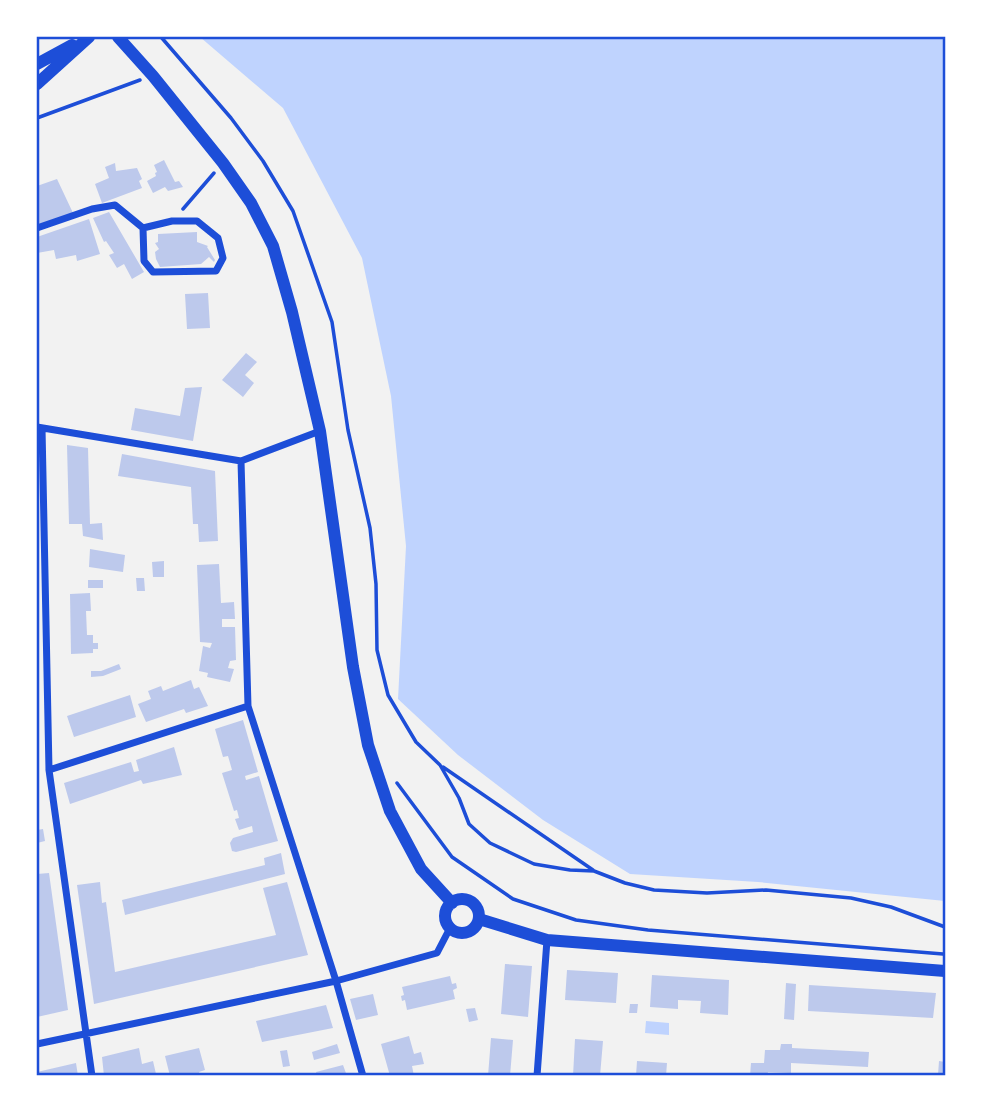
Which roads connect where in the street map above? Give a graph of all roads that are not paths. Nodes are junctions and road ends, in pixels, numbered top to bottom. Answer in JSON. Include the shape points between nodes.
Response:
{"nodes":[{"id":1,"x":88,"y":37,"type":"edge"},
{"id":2,"x":118,"y":37,"type":"edge"},
{"id":3,"x":37,"y":64,"type":"edge"},
{"id":4,"x":37,"y":84,"type":"edge"},
{"id":5,"x":37,"y":228,"type":"edge"},
{"id":6,"x":143,"y":228,"type":"junction"},
{"id":7,"x":39,"y":427,"type":"edge"},
{"id":8,"x":320,"y":431,"type":"junction"},
{"id":9,"x":242,"y":461,"type":"junction"},
{"id":10,"x":248,"y":706,"type":"junction"},
{"id":11,"x":49,"y":770,"type":"junction"},
{"id":12,"x":452,"y":903,"type":"junction"},
{"id":13,"x":479,"y":919,"type":"junction"},
{"id":14,"x":450,"y":928,"type":"junction"},
{"id":15,"x":547,"y":940,"type":"junction"},
{"id":16,"x":945,"y":971,"type":"edge"},
{"id":17,"x":336,"y":981,"type":"junction"},
{"id":18,"x":85,"y":1033,"type":"junction"},
{"id":19,"x":37,"y":1044,"type":"edge"},
{"id":20,"x":92,"y":1076,"type":"edge"},
{"id":21,"x":363,"y":1076,"type":"edge"},
{"id":22,"x":537,"y":1076,"type":"edge"}],
"edges":[{"from":1,"to":3,"type":"main road"},
{"from":1,"to":4,"type":"main road"},
{"from":2,"to":8,"type":"main road","via":[[251,203],[272,246],[292,312]]},
{"from":5,"to":6,"type":"street","via":[[115,205]]},
{"from":6,"to":6,"type":"street","via":[[144,261],[153,272],[216,271],[223,258],[218,239],[197,221]]},
{"from":7,"to":9,"type":"street"},
{"from":7,"to":11,"type":"street"},
{"from":8,"to":9,"type":"street"},
{"from":8,"to":12,"type":"main road","via":[[368,745],[390,811],[421,869]]},
{"from":9,"to":10,"type":"street"},
{"from":10,"to":11,"type":"street"},
{"from":10,"to":17,"type":"street"},
{"from":11,"to":18,"type":"street"},
{"from":12,"to":13,"type":"main road","via":[[467,900],[474,904]]},
{"from":12,"to":14,"type":"main road","via":[[445,915]]},
{"from":13,"to":14,"type":"main road","via":[[468,932]]},
{"from":13,"to":15,"type":"main road"},
{"from":14,"to":17,"type":"street","via":[[437,953]]},
{"from":15,"to":16,"type":"main road"},
{"from":15,"to":22,"type":"street"},
{"from":17,"to":18,"type":"street"},
{"from":17,"to":21,"type":"street"},
{"from":18,"to":19,"type":"street"},
{"from":18,"to":20,"type":"street"}]}
